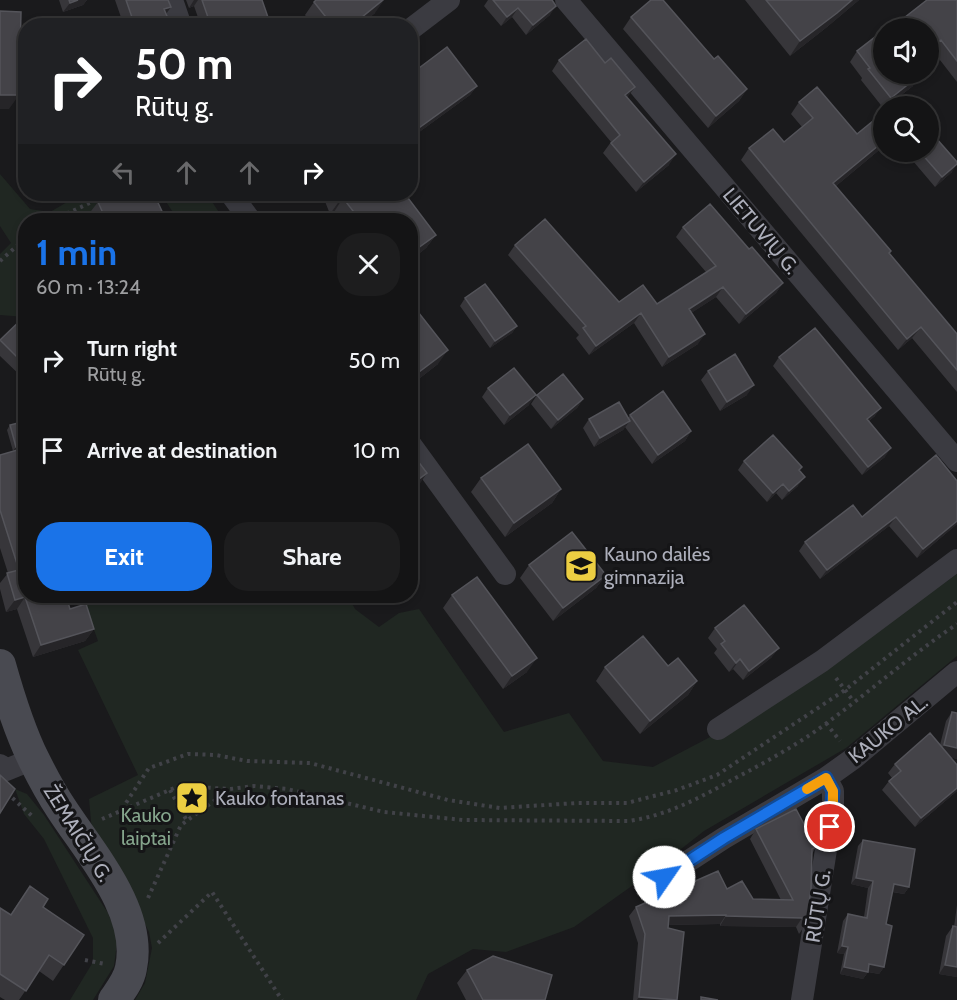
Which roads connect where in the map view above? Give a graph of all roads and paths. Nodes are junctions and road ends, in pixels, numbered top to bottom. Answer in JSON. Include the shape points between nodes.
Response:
{"nodes":[{"id":1,"x":172,"y":0,"type":"edge"},
{"id":2,"x":449,"y":0,"type":"edge"},
{"id":3,"x":566,"y":0,"type":"edge"},
{"id":4,"x":178,"y":18,"type":"edge"},
{"id":5,"x":418,"y":24,"type":"edge"},
{"id":6,"x":94,"y":201,"type":"edge"},
{"id":7,"x":68,"y":213,"type":"edge"},
{"id":8,"x":18,"y":245,"type":"edge"},
{"id":9,"x":0,"y":261,"type":"edge"},
{"id":10,"x":418,"y":455,"type":"edge"},
{"id":11,"x":957,"y":461,"type":"edge"},
{"id":12,"x":957,"y":560,"type":"edge"},
{"id":13,"x":505,"y":574,"type":"dead end"},
{"id":14,"x":957,"y":602,"type":"edge"},
{"id":15,"x":957,"y":624,"type":"edge"},
{"id":16,"x":822,"y":661,"type":"junction"},
{"id":17,"x":0,"y":665,"type":"edge"},
{"id":18,"x":957,"y":672,"type":"edge"},
{"id":19,"x":845,"y":690,"type":"junction"},
{"id":20,"x":854,"y":702,"type":"junction"},
{"id":21,"x":718,"y":729,"type":"dead end"},
{"id":22,"x":33,"y":759,"type":"junction"},
{"id":23,"x":0,"y":765,"type":"edge"},
{"id":24,"x":826,"y":778,"type":"junction"},
{"id":25,"x":230,"y":789,"type":"junction"},
{"id":26,"x":170,"y":790,"type":"junction"},
{"id":27,"x":121,"y":811,"type":"junction"},
{"id":28,"x":187,"y":821,"type":"junction"},
{"id":29,"x":93,"y":823,"type":"dead end"},
{"id":30,"x":664,"y":877,"type":"dead end"},
{"id":31,"x":127,"y":914,"type":"junction"},
{"id":32,"x":154,"y":947,"type":"dead end"},
{"id":33,"x":85,"y":960,"type":"dead end"},
{"id":34,"x":93,"y":962,"type":"dead end"},
{"id":35,"x":114,"y":1000,"type":"edge"},
{"id":36,"x":282,"y":1000,"type":"edge"},
{"id":37,"x":802,"y":1000,"type":"edge"}],
"edges":[{"from":1,"to":4,"type":"street"},
{"from":2,"to":5,"type":"street"},
{"from":3,"to":11,"type":"street","name":"LIETUVIŲ G."},
{"from":6,"to":7,"type":"path"},
{"from":8,"to":9,"type":"path"},
{"from":10,"to":13,"type":"street"},
{"from":12,"to":16,"type":"street"},
{"from":14,"to":19,"type":"path"},
{"from":15,"to":20,"type":"path"},
{"from":16,"to":19,"type":"path"},
{"from":16,"to":21,"type":"street"},
{"from":17,"to":22,"type":"street","name":"ŽEMAIČIŲ G."},
{"from":18,"to":24,"type":"street","name":"KAUKO AL."},
{"from":19,"to":20,"type":"path"},
{"from":19,"to":27,"type":"path","via":[[717,775],[627,803],[500,808],[448,800],[310,763],[188,754],[149,768]]},
{"from":20,"to":25,"type":"path","via":[[772,758],[686,805],[648,819],[463,820],[384,812],[286,789]]},
{"from":22,"to":23,"type":"street","via":[[6,770]]},
{"from":22,"to":31,"type":"street","name":"ŽEMAIČIŲ G."},
{"from":24,"to":30,"type":"street","name":"KAUKO AL."},
{"from":24,"to":37,"type":"street","name":"RŪTŲ G.","via":[[833,791],[833,806]]},
{"from":25,"to":26,"type":"path","via":[[179,786]]},
{"from":25,"to":28,"type":"path"},
{"from":26,"to":27,"type":"path"},
{"from":26,"to":28,"type":"path"},
{"from":27,"to":29,"type":"path"},
{"from":28,"to":31,"type":"path","via":[[181,825],[145,905]]},
{"from":31,"to":35,"type":"street","name":"ŽEMAIČIŲ G.","via":[[133,956],[129,975]]},
{"from":32,"to":36,"type":"path","via":[[212,892]]},
{"from":33,"to":34,"type":"path"}]}
